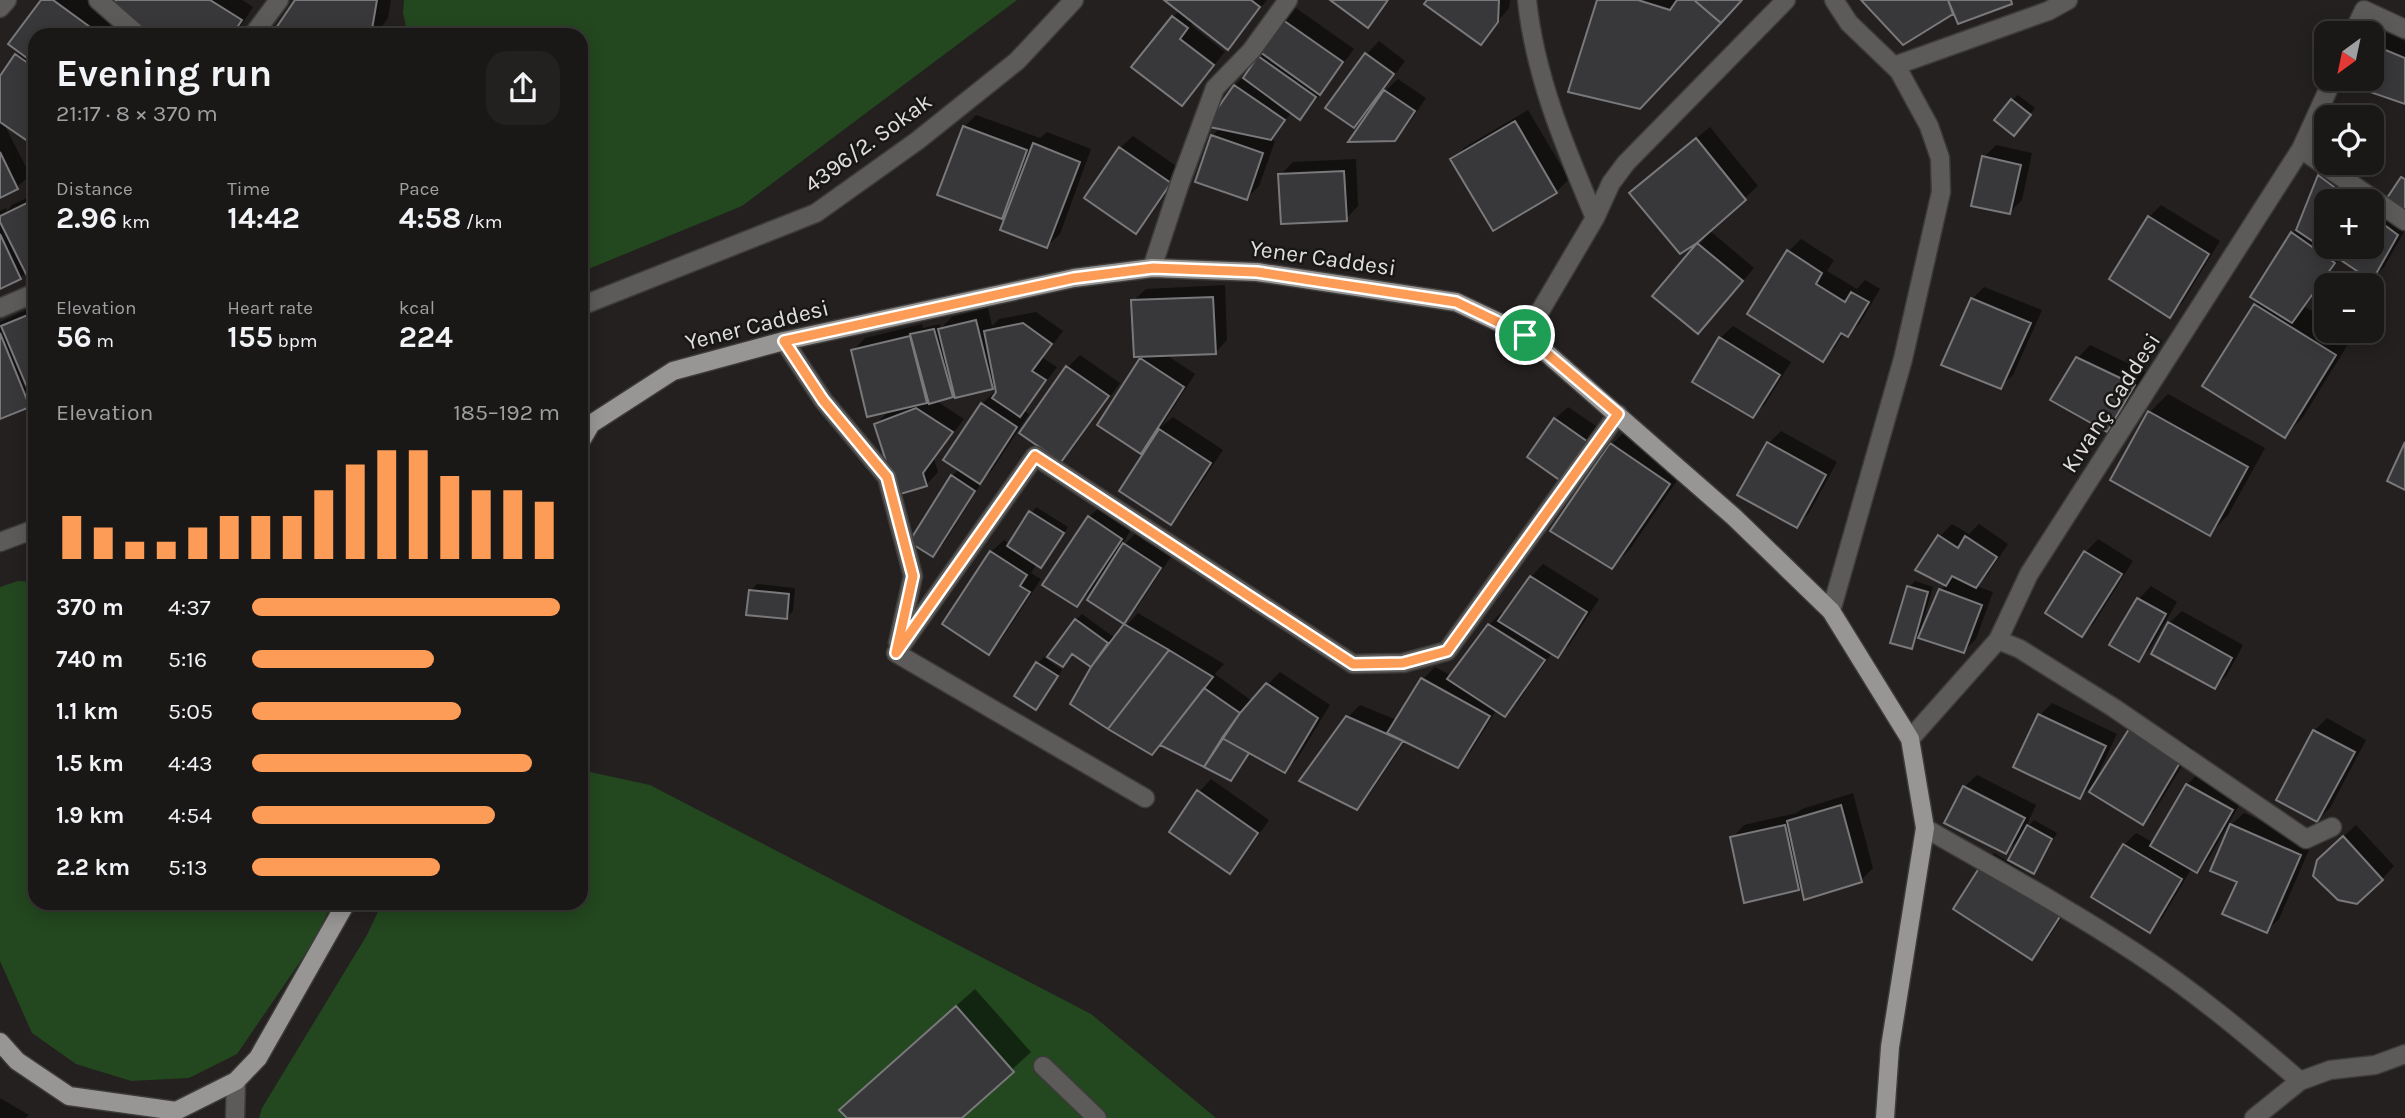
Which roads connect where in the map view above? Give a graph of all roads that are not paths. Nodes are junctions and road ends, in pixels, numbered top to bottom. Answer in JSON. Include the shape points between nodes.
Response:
{"nodes":[{"id":1,"x":7,"y":0,"type":"edge"},
{"id":2,"x":98,"y":0,"type":"edge"},
{"id":3,"x":279,"y":0,"type":"edge"},
{"id":4,"x":1074,"y":0,"type":"edge"},
{"id":5,"x":1288,"y":0,"type":"edge"},
{"id":6,"x":1527,"y":0,"type":"edge"},
{"id":7,"x":1786,"y":0,"type":"edge"},
{"id":8,"x":1834,"y":0,"type":"edge"},
{"id":9,"x":2068,"y":0,"type":"edge"},
{"id":10,"x":2361,"y":5,"type":"edge"},
{"id":11,"x":0,"y":8,"type":"edge"},
{"id":12,"x":130,"y":28,"type":"edge"},
{"id":13,"x":258,"y":28,"type":"edge"},
{"id":14,"x":2405,"y":29,"type":"edge"},
{"id":15,"x":1895,"y":66,"type":"junction"},
{"id":16,"x":2328,"y":91,"type":"edge"},
{"id":17,"x":2301,"y":149,"type":"junction"},
{"id":18,"x":1595,"y":218,"type":"junction"},
{"id":19,"x":2405,"y":221,"type":"edge"},
{"id":20,"x":1153,"y":268,"type":"junction"},
{"id":21,"x":28,"y":296,"type":"edge"},
{"id":22,"x":588,"y":303,"type":"edge"},
{"id":23,"x":0,"y":308,"type":"edge"},
{"id":24,"x":1525,"y":335,"type":"junction"},
{"id":25,"x":784,"y":341,"type":"junction"},
{"id":26,"x":1618,"y":414,"type":"junction"},
{"id":27,"x":588,"y":430,"type":"edge"},
{"id":28,"x":28,"y":532,"type":"edge"},
{"id":29,"x":0,"y":542,"type":"edge"},
{"id":30,"x":1830,"y":611,"type":"junction"},
{"id":31,"x":1998,"y":640,"type":"junction"},
{"id":32,"x":896,"y":653,"type":"junction"},
{"id":33,"x":1910,"y":739,"type":"junction"},
{"id":34,"x":1145,"y":798,"type":"dead end"},
{"id":35,"x":2332,"y":827,"type":"dead end"},
{"id":36,"x":1925,"y":828,"type":"junction"},
{"id":37,"x":342,"y":910,"type":"edge"},
{"id":38,"x":0,"y":1042,"type":"edge"},
{"id":39,"x":2405,"y":1054,"type":"edge"},
{"id":40,"x":1043,"y":1066,"type":"dead end"},
{"id":41,"x":236,"y":1081,"type":"junction"},
{"id":42,"x":2300,"y":1081,"type":"junction"},
{"id":43,"x":235,"y":1118,"type":"edge"},
{"id":44,"x":1097,"y":1118,"type":"edge"},
{"id":45,"x":1885,"y":1118,"type":"edge"},
{"id":46,"x":2254,"y":1118,"type":"edge"}],
"edges":[{"from":1,"to":11,"type":"street"},
{"from":2,"to":12,"type":"street"},
{"from":3,"to":13,"type":"street"},
{"from":4,"to":22,"type":"street","name":"4396/2. Sokak","via":[[1017,61],[816,213]]},
{"from":5,"to":20,"type":"street","via":[[1251,51],[1215,88]]},
{"from":6,"to":18,"type":"street","via":[[1543,83]]},
{"from":7,"to":18,"type":"street","via":[[1626,163]]},
{"from":8,"to":15,"type":"street","via":[[1849,23]]},
{"from":9,"to":15,"type":"street"},
{"from":10,"to":14,"type":"street"},
{"from":15,"to":30,"type":"street","via":[[1929,126],[1940,158],[1941,192],[1903,359]]},
{"from":16,"to":17,"type":"street","name":"Kıvanç Caddesi"},
{"from":17,"to":19,"type":"street"},
{"from":17,"to":31,"type":"street","name":"Kıvanç Caddesi","via":[[2029,574]]},
{"from":18,"to":24,"type":"street"},
{"from":20,"to":24,"type":"main road","name":"Yener Caddesi","via":[[1257,272],[1456,302]]},
{"from":20,"to":25,"type":"main road","name":"Yener Caddesi","via":[[1074,278]]},
{"from":21,"to":23,"type":"street"},
{"from":24,"to":26,"type":"main road","name":"Yener Caddesi"},
{"from":25,"to":27,"type":"main road","name":"Yener Caddesi","via":[[673,371]]},
{"from":25,"to":32,"type":"street","via":[[823,400],[887,477],[913,576]]},
{"from":26,"to":30,"type":"main road","name":"Yener Caddesi","via":[[1734,517]]},
{"from":26,"to":32,"type":"street","via":[[1447,651],[1403,663],[1353,664],[1035,456]]},
{"from":28,"to":29,"type":"street"},
{"from":30,"to":33,"type":"main road","name":"Yener Caddesi"},
{"from":31,"to":33,"type":"street","name":"Kıvanç Caddesi"},
{"from":31,"to":35,"type":"street","via":[[2114,708],[2306,839]]},
{"from":32,"to":34,"type":"street"},
{"from":33,"to":36,"type":"main road"},
{"from":36,"to":42,"type":"street","via":[[2137,954],[2236,1025]]},
{"from":36,"to":45,"type":"main road","via":[[1890,1047]]},
{"from":37,"to":41,"type":"main road","via":[[258,1058]]},
{"from":38,"to":41,"type":"main road","via":[[17,1061],[69,1096],[176,1111]]},
{"from":39,"to":42,"type":"street"},
{"from":40,"to":44,"type":"street"},
{"from":41,"to":43,"type":"street"},
{"from":42,"to":46,"type":"street"}]}
